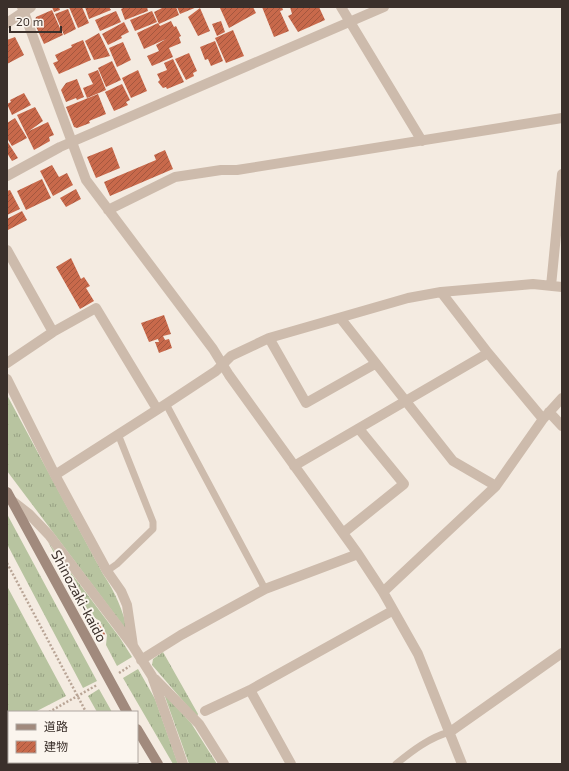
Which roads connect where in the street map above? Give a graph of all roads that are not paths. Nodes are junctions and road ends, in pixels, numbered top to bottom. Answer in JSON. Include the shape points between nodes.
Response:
{"nodes":[{"id":1,"x":341,"y":7,"type":"edge"},
{"id":2,"x":384,"y":7,"type":"edge"},
{"id":3,"x":26,"y":9,"type":"edge"},
{"id":4,"x":350,"y":22,"type":"junction"},
{"id":5,"x":7,"y":23,"type":"edge"},
{"id":6,"x":562,"y":118,"type":"edge"},
{"id":7,"x":422,"y":141,"type":"junction"},
{"id":8,"x":71,"y":143,"type":"junction"},
{"id":9,"x":562,"y":174,"type":"edge"},
{"id":10,"x":7,"y":176,"type":"edge"},
{"id":11,"x":108,"y":210,"type":"junction"},
{"id":12,"x":7,"y":250,"type":"edge"},
{"id":13,"x":551,"y":286,"type":"junction"},
{"id":14,"x":562,"y":287,"type":"edge"},
{"id":15,"x":441,"y":292,"type":"junction"},
{"id":16,"x":341,"y":319,"type":"junction"},
{"id":17,"x":53,"y":332,"type":"junction"},
{"id":18,"x":269,"y":338,"type":"junction"},
{"id":19,"x":488,"y":353,"type":"junction"},
{"id":20,"x":7,"y":362,"type":"edge"},
{"id":21,"x":222,"y":364,"type":"junction"},
{"id":22,"x":375,"y":364,"type":"junction"},
{"id":23,"x":7,"y":380,"type":"edge"},
{"id":24,"x":562,"y":398,"type":"edge"},
{"id":25,"x":405,"y":401,"type":"junction"},
{"id":26,"x":166,"y":404,"type":"junction"},
{"id":27,"x":157,"y":409,"type":"junction"},
{"id":28,"x":546,"y":415,"type":"junction"},
{"id":29,"x":562,"y":426,"type":"edge"},
{"id":30,"x":359,"y":429,"type":"junction"},
{"id":31,"x":118,"y":434,"type":"junction"},
{"id":32,"x":294,"y":466,"type":"junction"},
{"id":33,"x":54,"y":475,"type":"junction"},
{"id":34,"x":496,"y":486,"type":"junction"},
{"id":35,"x":9,"y":496,"type":"edge"},
{"id":36,"x":343,"y":533,"type":"junction"},
{"id":37,"x":358,"y":554,"type":"junction"},
{"id":38,"x":107,"y":571,"type":"junction"},
{"id":39,"x":264,"y":589,"type":"junction"},
{"id":40,"x":383,"y":592,"type":"junction"},
{"id":41,"x":392,"y":611,"type":"junction"},
{"id":42,"x":133,"y":646,"type":"junction"},
{"id":43,"x":562,"y":653,"type":"edge"},
{"id":44,"x":138,"y":662,"type":"junction"},
{"id":45,"x":152,"y":676,"type":"junction"},
{"id":46,"x":250,"y":690,"type":"junction"},
{"id":47,"x":126,"y":711,"type":"edge"},
{"id":48,"x":205,"y":711,"type":"dead end"},
{"id":49,"x":138,"y":731,"type":"edge"},
{"id":50,"x":450,"y":732,"type":"junction"},
{"id":51,"x":158,"y":764,"type":"edge"},
{"id":52,"x":183,"y":764,"type":"edge"},
{"id":53,"x":224,"y":764,"type":"edge"},
{"id":54,"x":291,"y":764,"type":"edge"},
{"id":55,"x":396,"y":764,"type":"edge"},
{"id":56,"x":462,"y":764,"type":"edge"}],
"edges":[{"from":1,"to":4,"type":"street"},
{"from":2,"to":4,"type":"street"},
{"from":3,"to":5,"type":"street"},
{"from":3,"to":8,"type":"street"},
{"from":4,"to":7,"type":"street"},
{"from":4,"to":8,"type":"street"},
{"from":6,"to":7,"type":"street"},
{"from":7,"to":11,"type":"street","via":[[176,177]]},
{"from":8,"to":10,"type":"street"},
{"from":8,"to":11,"type":"street","via":[[86,180]]},
{"from":9,"to":13,"type":"street"},
{"from":11,"to":21,"type":"street"},
{"from":12,"to":17,"type":"street"},
{"from":13,"to":14,"type":"street"},
{"from":13,"to":15,"type":"street","via":[[533,284]]},
{"from":15,"to":16,"type":"street","via":[[408,298]]},
{"from":15,"to":19,"type":"street"},
{"from":16,"to":18,"type":"street"},
{"from":16,"to":22,"type":"street"},
{"from":17,"to":20,"type":"street"},
{"from":17,"to":27,"type":"street","via":[[96,308]]},
{"from":18,"to":21,"type":"street","via":[[231,356]]},
{"from":18,"to":22,"type":"street","via":[[306,403]]},
{"from":19,"to":25,"type":"street"},
{"from":19,"to":28,"type":"street"},
{"from":21,"to":26,"type":"street","via":[[216,371]]},
{"from":21,"to":32,"type":"street"},
{"from":22,"to":25,"type":"street"},
{"from":23,"to":33,"type":"street"},
{"from":24,"to":28,"type":"street"},
{"from":25,"to":30,"type":"street"},
{"from":25,"to":34,"type":"street","via":[[453,461]]},
{"from":26,"to":27,"type":"street"},
{"from":26,"to":39,"type":"lane"},
{"from":27,"to":31,"type":"street"},
{"from":28,"to":29,"type":"street"},
{"from":28,"to":34,"type":"street"},
{"from":30,"to":32,"type":"street"},
{"from":30,"to":36,"type":"street","via":[[404,484]]},
{"from":31,"to":33,"type":"street"},
{"from":31,"to":38,"type":"lane","via":[[153,522],[153,529]]},
{"from":32,"to":36,"type":"street"},
{"from":33,"to":38,"type":"street"},
{"from":34,"to":40,"type":"street"},
{"from":35,"to":42,"type":"street","via":[[49,535]]},
{"from":35,"to":47,"type":"main road","name":"Shinozaki-kaido"},
{"from":36,"to":37,"type":"street"},
{"from":37,"to":39,"type":"street"},
{"from":37,"to":40,"type":"street"},
{"from":38,"to":42,"type":"street","via":[[121,591],[126,604]]},
{"from":39,"to":44,"type":"street"},
{"from":40,"to":41,"type":"street"},
{"from":41,"to":46,"type":"street"},
{"from":41,"to":50,"type":"street","via":[[418,654]]},
{"from":42,"to":44,"type":"street"},
{"from":43,"to":50,"type":"street"},
{"from":44,"to":45,"type":"street"},
{"from":45,"to":52,"type":"street"},
{"from":45,"to":53,"type":"street","via":[[199,724]]},
{"from":46,"to":48,"type":"street"},
{"from":46,"to":54,"type":"street"},
{"from":49,"to":51,"type":"main road"},
{"from":50,"to":55,"type":"lane","via":[[410,752]]},
{"from":50,"to":56,"type":"street"}]}
